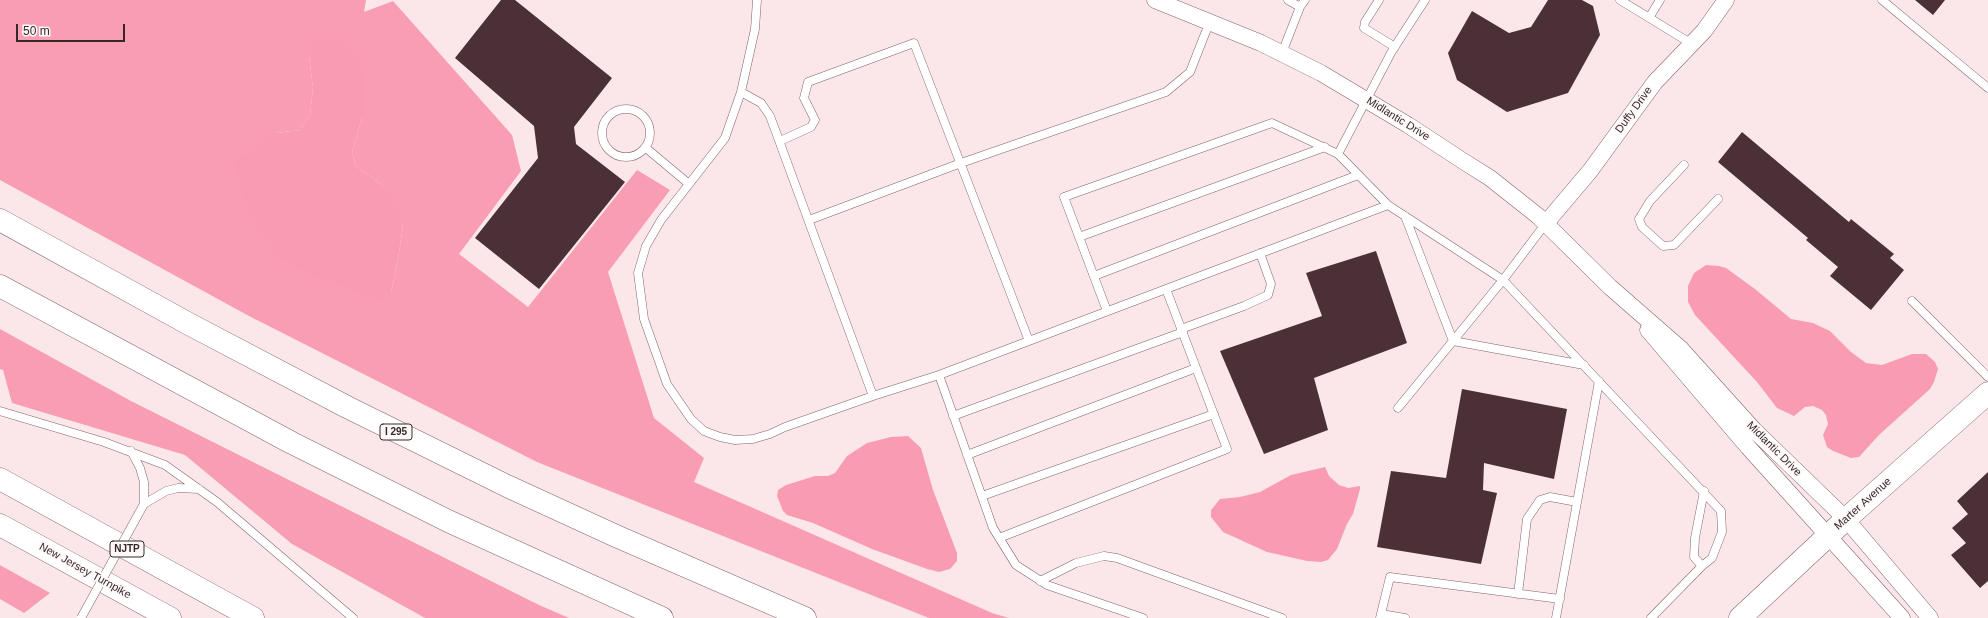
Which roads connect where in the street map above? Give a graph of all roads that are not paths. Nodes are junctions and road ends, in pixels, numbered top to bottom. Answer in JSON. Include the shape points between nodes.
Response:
{"nodes":[{"id":1,"x":757,"y":0,"type":"edge"},
{"id":2,"x":1154,"y":0,"type":"edge"},
{"id":3,"x":1288,"y":0,"type":"edge"},
{"id":4,"x":1305,"y":0,"type":"edge"},
{"id":5,"x":1379,"y":0,"type":"edge"},
{"id":6,"x":1425,"y":0,"type":"edge"},
{"id":7,"x":1620,"y":0,"type":"edge"},
{"id":8,"x":1660,"y":0,"type":"edge"},
{"id":9,"x":1726,"y":0,"type":"edge"},
{"id":10,"x":1882,"y":0,"type":"edge"},
{"id":11,"x":1300,"y":7,"type":"junction"},
{"id":12,"x":1650,"y":18,"type":"junction"},
{"id":13,"x":1210,"y":22,"type":"junction"},
{"id":14,"x":1692,"y":44,"type":"junction"},
{"id":15,"x":1395,"y":47,"type":"junction"},
{"id":16,"x":1282,"y":53,"type":"junction"},
{"id":17,"x":1988,"y":88,"type":"edge"},
{"id":18,"x":741,"y":92,"type":"junction"},
{"id":19,"x":1367,"y":100,"type":"junction"},
{"id":20,"x":780,"y":141,"type":"junction"},
{"id":21,"x":1324,"y":147,"type":"junction"},
{"id":22,"x":646,"y":148,"type":"junction"},
{"id":23,"x":1338,"y":154,"type":"junction"},
{"id":24,"x":961,"y":163,"type":"junction"},
{"id":25,"x":1684,"y":165,"type":"dead end"},
{"id":26,"x":1358,"y":174,"type":"junction"},
{"id":27,"x":689,"y":184,"type":"junction"},
{"id":28,"x":1718,"y":199,"type":"dead end"},
{"id":29,"x":1388,"y":205,"type":"junction"},
{"id":30,"x":1405,"y":216,"type":"junction"},
{"id":31,"x":0,"y":220,"type":"edge"},
{"id":32,"x":809,"y":220,"type":"junction"},
{"id":33,"x":1546,"y":223,"type":"junction"},
{"id":34,"x":1079,"y":237,"type":"junction"},
{"id":35,"x":1260,"y":253,"type":"junction"},
{"id":36,"x":1094,"y":276,"type":"junction"},
{"id":37,"x":1503,"y":280,"type":"junction"},
{"id":38,"x":0,"y":286,"type":"edge"},
{"id":39,"x":1610,"y":286,"type":"junction"},
{"id":40,"x":1166,"y":289,"type":"junction"},
{"id":41,"x":1912,"y":301,"type":"dead end"},
{"id":42,"x":1107,"y":312,"type":"junction"},
{"id":43,"x":1182,"y":330,"type":"junction"},
{"id":44,"x":1029,"y":341,"type":"junction"},
{"id":45,"x":1452,"y":342,"type":"junction"},
{"id":46,"x":1584,"y":365,"type":"junction"},
{"id":47,"x":1196,"y":368,"type":"junction"},
{"id":48,"x":939,"y":375,"type":"junction"},
{"id":49,"x":1988,"y":377,"type":"edge"},
{"id":50,"x":1599,"y":381,"type":"junction"},
{"id":51,"x":1988,"y":393,"type":"edge"},
{"id":52,"x":873,"y":396,"type":"junction"},
{"id":53,"x":1398,"y":408,"type":"dead end"},
{"id":54,"x":0,"y":410,"type":"edge"},
{"id":55,"x":1214,"y":414,"type":"junction"},
{"id":56,"x":953,"y":416,"type":"junction"},
{"id":57,"x":131,"y":451,"type":"junction"},
{"id":58,"x":967,"y":455,"type":"junction"},
{"id":59,"x":0,"y":480,"type":"edge"},
{"id":60,"x":201,"y":490,"type":"junction"},
{"id":61,"x":1704,"y":491,"type":"junction"},
{"id":62,"x":982,"y":496,"type":"junction"},
{"id":63,"x":1577,"y":502,"type":"junction"},
{"id":64,"x":144,"y":504,"type":"junction"},
{"id":65,"x":1846,"y":519,"type":"junction"},
{"id":66,"x":0,"y":525,"type":"edge"},
{"id":67,"x":1828,"y":536,"type":"junction"},
{"id":68,"x":999,"y":538,"type":"junction"},
{"id":69,"x":1702,"y":566,"type":"junction"},
{"id":70,"x":1040,"y":581,"type":"junction"},
{"id":71,"x":1518,"y":594,"type":"junction"},
{"id":72,"x":1560,"y":599,"type":"junction"},
{"id":73,"x":1380,"y":616,"type":"edge"},
{"id":74,"x":81,"y":618,"type":"edge"},
{"id":75,"x":170,"y":618,"type":"edge"},
{"id":76,"x":253,"y":618,"type":"edge"},
{"id":77,"x":353,"y":618,"type":"edge"},
{"id":78,"x":662,"y":618,"type":"edge"},
{"id":79,"x":805,"y":618,"type":"edge"},
{"id":80,"x":1143,"y":618,"type":"edge"},
{"id":81,"x":1282,"y":618,"type":"edge"},
{"id":82,"x":1405,"y":618,"type":"edge"},
{"id":83,"x":1556,"y":618,"type":"edge"},
{"id":84,"x":1651,"y":618,"type":"edge"},
{"id":85,"x":1740,"y":618,"type":"edge"},
{"id":86,"x":1902,"y":618,"type":"edge"},
{"id":87,"x":1930,"y":618,"type":"edge"}],
"edges":[{"from":1,"to":18,"type":"lane","via":[[755,29]]},
{"from":2,"to":13,"type":"street","name":"Midlantic Drive"},
{"from":3,"to":11,"type":"lane"},
{"from":4,"to":11,"type":"lane"},
{"from":5,"to":15,"type":"lane","via":[[1364,28]]},
{"from":6,"to":15,"type":"lane"},
{"from":7,"to":12,"type":"lane"},
{"from":8,"to":12,"type":"lane"},
{"from":9,"to":14,"type":"street","name":"Duffy Drive"},
{"from":10,"to":17,"type":"lane"},
{"from":11,"to":16,"type":"lane"},
{"from":12,"to":14,"type":"lane"},
{"from":13,"to":16,"type":"street","name":"Midlantic Drive"},
{"from":13,"to":24,"type":"lane","via":[[1190,72],[1166,92]]},
{"from":14,"to":33,"type":"street","name":"Duffy Drive","via":[[1655,82],[1590,171]]},
{"from":15,"to":19,"type":"lane"},
{"from":16,"to":19,"type":"street","name":"Midlantic Drive"},
{"from":18,"to":20,"type":"lane","via":[[757,100],[767,110]]},
{"from":18,"to":27,"type":"lane","via":[[726,138]]},
{"from":19,"to":23,"type":"lane"},
{"from":19,"to":33,"type":"street","name":"Midlantic Drive","via":[[1490,178]]},
{"from":20,"to":24,"type":"lane","via":[[811,127],[815,120],[804,98],[808,82],[914,43]]},
{"from":20,"to":32,"type":"lane"},
{"from":21,"to":23,"type":"lane"},
{"from":21,"to":34,"type":"lane"},
{"from":21,"to":34,"type":"lane","via":[[1272,123],[1064,197]]},
{"from":22,"to":22,"type":"lane","via":[[651,132],[649,124],[639,112],[623,108],[615,111],[604,122],[602,138],[613,154],[625,158],[633,157]]},
{"from":22,"to":27,"type":"lane"},
{"from":23,"to":26,"type":"lane"},
{"from":24,"to":32,"type":"lane"},
{"from":24,"to":44,"type":"lane"},
{"from":25,"to":28,"type":"lane","via":[[1650,201],[1639,219],[1642,227],[1663,246],[1674,245]]},
{"from":26,"to":29,"type":"lane"},
{"from":26,"to":36,"type":"lane"},
{"from":27,"to":52,"type":"lane","via":[[646,246],[638,273],[644,319],[667,384],[691,419],[704,431],[720,437],[735,440],[753,439]]},
{"from":29,"to":30,"type":"lane"},
{"from":29,"to":35,"type":"lane"},
{"from":30,"to":37,"type":"lane"},
{"from":30,"to":45,"type":"lane"},
{"from":31,"to":79,"type":"main road","number":"I 295","via":[[293,380],[375,421],[616,536]]},
{"from":32,"to":52,"type":"lane"},
{"from":33,"to":37,"type":"lane"},
{"from":33,"to":39,"type":"street","name":"Midlantic Drive"},
{"from":34,"to":36,"type":"lane"},
{"from":35,"to":40,"type":"lane"},
{"from":35,"to":43,"type":"lane","via":[[1271,284],[1268,295]]},
{"from":36,"to":42,"type":"lane"},
{"from":37,"to":45,"type":"lane"},
{"from":37,"to":46,"type":"lane"},
{"from":38,"to":78,"type":"main road","via":[[292,443],[448,521]]},
{"from":39,"to":65,"type":"street","name":"Midlantic Drive","via":[[1681,349],[1754,430]]},
{"from":39,"to":67,"type":"street","name":"Midlantic Drive"},
{"from":40,"to":42,"type":"lane"},
{"from":40,"to":43,"type":"lane"},
{"from":41,"to":49,"type":"lane"},
{"from":42,"to":44,"type":"lane"},
{"from":43,"to":47,"type":"lane"},
{"from":43,"to":56,"type":"lane"},
{"from":44,"to":48,"type":"lane"},
{"from":45,"to":46,"type":"lane"},
{"from":45,"to":53,"type":"lane"},
{"from":46,"to":50,"type":"lane"},
{"from":47,"to":55,"type":"lane"},
{"from":47,"to":58,"type":"lane"},
{"from":48,"to":52,"type":"lane"},
{"from":48,"to":56,"type":"lane"},
{"from":50,"to":61,"type":"lane"},
{"from":50,"to":63,"type":"lane"},
{"from":51,"to":65,"type":"main road","name":"Marter Avenue"},
{"from":54,"to":57,"type":"lane"},
{"from":55,"to":62,"type":"lane"},
{"from":55,"to":68,"type":"lane","via":[[1227,449]]},
{"from":56,"to":58,"type":"lane"},
{"from":57,"to":60,"type":"lane","via":[[165,465]]},
{"from":57,"to":64,"type":"lane","via":[[143,476]]},
{"from":58,"to":62,"type":"lane"},
{"from":59,"to":76,"type":"main road","number":"NJTP"},
{"from":60,"to":64,"type":"lane","via":[[178,488],[166,491]]},
{"from":60,"to":77,"type":"lane"},
{"from":61,"to":69,"type":"lane","via":[[1694,557]]},
{"from":61,"to":69,"type":"lane","via":[[1721,511],[1722,532],[1712,558]]},
{"from":62,"to":68,"type":"lane"},
{"from":63,"to":71,"type":"lane","via":[[1550,497],[1540,500],[1528,519]]},
{"from":63,"to":72,"type":"lane"},
{"from":64,"to":74,"type":"lane","bridge":true},
{"from":65,"to":67,"type":"main road","name":"Marter Avenue"},
{"from":65,"to":87,"type":"street","name":"Midlantic Drive"},
{"from":66,"to":75,"type":"main road","name":"New Jersey Turnpike"},
{"from":67,"to":85,"type":"main road","name":"Marter Avenue"},
{"from":67,"to":86,"type":"street","name":"Midlantic Drive"},
{"from":68,"to":70,"type":"lane","via":[[1016,565]]},
{"from":69,"to":84,"type":"lane"},
{"from":70,"to":80,"type":"lane"},
{"from":70,"to":81,"type":"lane","via":[[1076,563],[1104,556],[1117,558]]},
{"from":71,"to":72,"type":"lane"},
{"from":71,"to":73,"type":"lane","via":[[1390,577]]},
{"from":72,"to":83,"type":"lane"},
{"from":73,"to":82,"type":"lane"}]}
